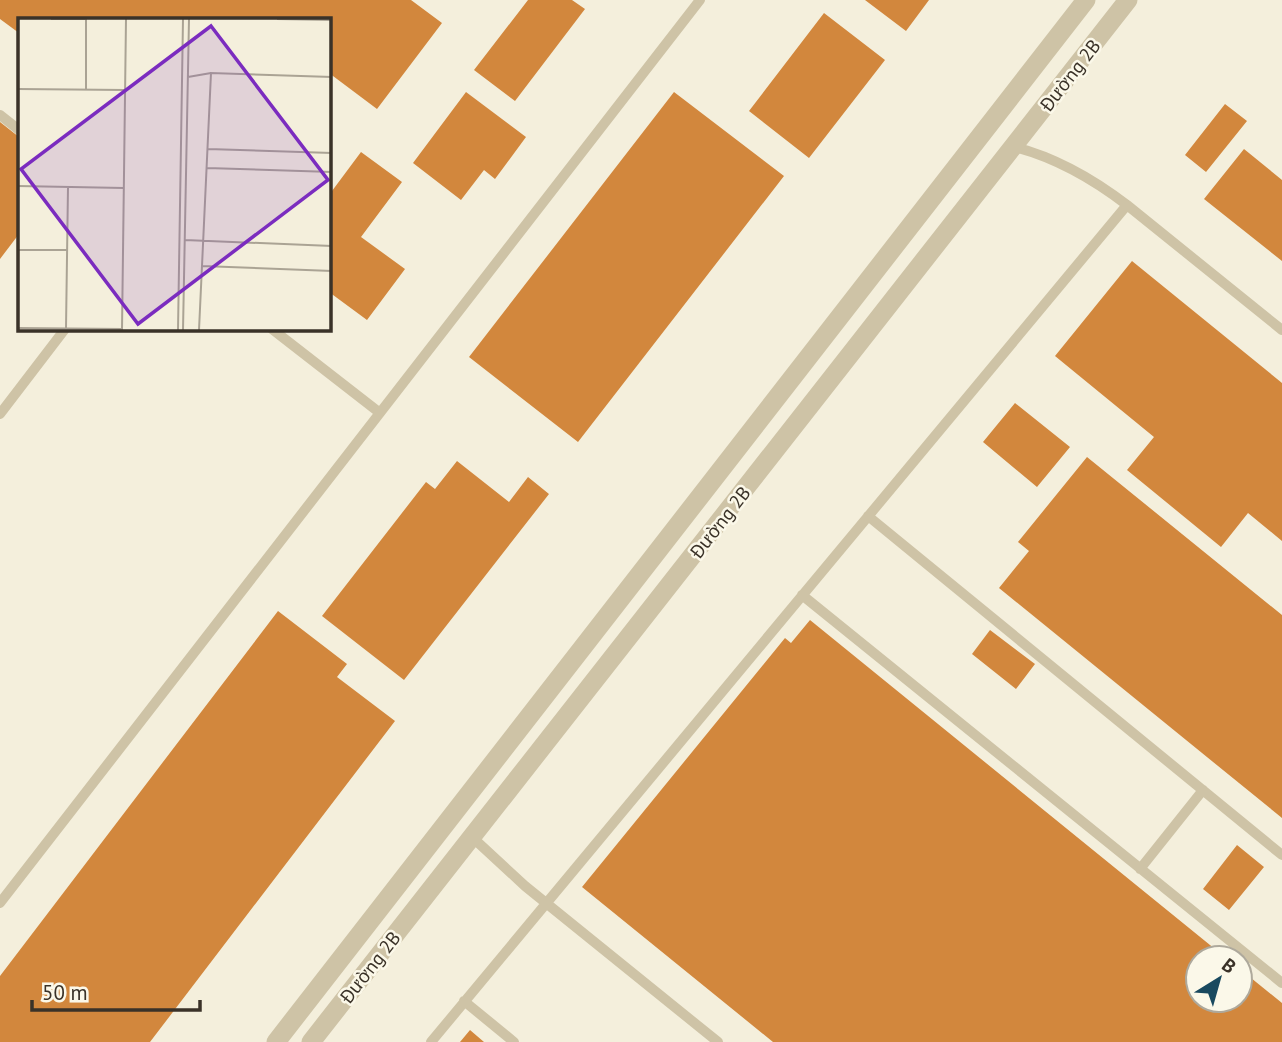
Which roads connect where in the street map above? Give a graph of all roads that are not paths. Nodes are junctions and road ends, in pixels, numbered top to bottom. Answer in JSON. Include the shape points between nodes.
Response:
{"nodes":[{"id":1,"x":700,"y":0,"type":"edge"},
{"id":2,"x":1086,"y":0,"type":"edge"},
{"id":3,"x":1128,"y":0,"type":"edge"},
{"id":4,"x":0,"y":115,"type":"edge"},
{"id":5,"x":18,"y":129,"type":"edge"},
{"id":6,"x":1015,"y":147,"type":"junction"},
{"id":7,"x":1126,"y":205,"type":"junction"},
{"id":8,"x":1282,"y":330,"type":"edge"},
{"id":9,"x":63,"y":331,"type":"edge"},
{"id":10,"x":275,"y":331,"type":"edge"},
{"id":11,"x":0,"y":414,"type":"edge"},
{"id":12,"x":380,"y":414,"type":"junction"},
{"id":13,"x":868,"y":516,"type":"junction"},
{"id":14,"x":802,"y":595,"type":"junction"},
{"id":15,"x":1203,"y":790,"type":"junction"},
{"id":16,"x":472,"y":837,"type":"junction"},
{"id":17,"x":1282,"y":855,"type":"edge"},
{"id":18,"x":1140,"y":869,"type":"junction"},
{"id":19,"x":0,"y":902,"type":"edge"},
{"id":20,"x":546,"y":902,"type":"junction"},
{"id":21,"x":1282,"y":983,"type":"edge"},
{"id":22,"x":464,"y":1001,"type":"junction"},
{"id":23,"x":276,"y":1042,"type":"edge"},
{"id":24,"x":311,"y":1042,"type":"edge"},
{"id":25,"x":431,"y":1042,"type":"edge"},
{"id":26,"x":514,"y":1042,"type":"edge"},
{"id":27,"x":718,"y":1042,"type":"edge"}],
"edges":[{"from":1,"to":12,"type":"lane"},
{"from":2,"to":23,"type":"street","name":"Đường 2B"},
{"from":3,"to":6,"type":"street","name":"Đường 2B"},
{"from":4,"to":5,"type":"lane"},
{"from":6,"to":7,"type":"lane","via":[[1085,175]]},
{"from":6,"to":16,"type":"street","name":"Đường 2B"},
{"from":7,"to":8,"type":"lane"},
{"from":7,"to":13,"type":"lane"},
{"from":9,"to":11,"type":"lane"},
{"from":10,"to":12,"type":"lane"},
{"from":12,"to":19,"type":"lane"},
{"from":13,"to":14,"type":"lane"},
{"from":13,"to":15,"type":"lane"},
{"from":14,"to":18,"type":"lane"},
{"from":14,"to":20,"type":"lane"},
{"from":15,"to":17,"type":"lane"},
{"from":15,"to":18,"type":"lane"},
{"from":16,"to":20,"type":"lane"},
{"from":16,"to":24,"type":"street","name":"Đường 2B"},
{"from":18,"to":21,"type":"lane"},
{"from":20,"to":22,"type":"lane"},
{"from":20,"to":27,"type":"lane"},
{"from":22,"to":25,"type":"lane"},
{"from":22,"to":26,"type":"lane"}]}
